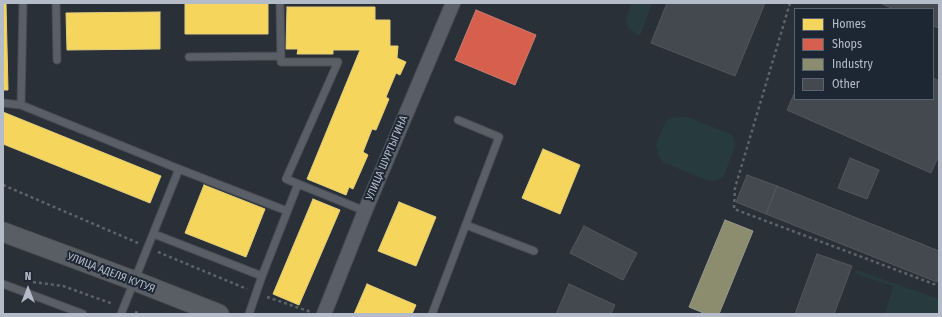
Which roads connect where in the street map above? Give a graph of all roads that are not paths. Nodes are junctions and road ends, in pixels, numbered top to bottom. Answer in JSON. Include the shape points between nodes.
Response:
{"nodes":[{"id":1,"x":23,"y":3,"type":"edge"},
{"id":2,"x":56,"y":3,"type":"edge"},
{"id":3,"x":280,"y":3,"type":"edge"},
{"id":4,"x":452,"y":3,"type":"edge"},
{"id":5,"x":281,"y":56,"type":"junction"},
{"id":6,"x":189,"y":57,"type":"dead end"},
{"id":7,"x":56,"y":60,"type":"dead end"},
{"id":8,"x":3,"y":103,"type":"edge"},
{"id":9,"x":21,"y":105,"type":"junction"},
{"id":10,"x":458,"y":120,"type":"dead end"},
{"id":11,"x":180,"y":169,"type":"junction"},
{"id":12,"x":298,"y":184,"type":"junction"},
{"id":13,"x":287,"y":211,"type":"junction"},
{"id":14,"x":365,"y":211,"type":"junction"},
{"id":15,"x":466,"y":225,"type":"junction"},
{"id":16,"x":3,"y":232,"type":"edge"},
{"id":17,"x":154,"y":234,"type":"junction"},
{"id":18,"x":534,"y":251,"type":"dead end"},
{"id":19,"x":262,"y":276,"type":"junction"},
{"id":20,"x":135,"y":281,"type":"junction"},
{"id":21,"x":3,"y":284,"type":"edge"},
{"id":22,"x":123,"y":311,"type":"edge"},
{"id":23,"x":83,"y":314,"type":"edge"},
{"id":24,"x":219,"y":314,"type":"edge"},
{"id":25,"x":249,"y":314,"type":"edge"},
{"id":26,"x":324,"y":314,"type":"edge"},
{"id":27,"x":432,"y":314,"type":"edge"}],
"edges":[{"from":1,"to":9,"type":"lane"},
{"from":2,"to":7,"type":"lane"},
{"from":3,"to":5,"type":"lane"},
{"from":4,"to":14,"type":"street","name":"УЛИЦА ШУРТЫГИНА"},
{"from":5,"to":6,"type":"lane"},
{"from":5,"to":12,"type":"lane","via":[[281,62],[338,62],[286,179]]},
{"from":8,"to":9,"type":"lane"},
{"from":9,"to":11,"type":"lane"},
{"from":10,"to":15,"type":"lane","via":[[499,137]]},
{"from":11,"to":13,"type":"lane"},
{"from":11,"to":17,"type":"lane"},
{"from":12,"to":13,"type":"lane"},
{"from":12,"to":14,"type":"lane"},
{"from":13,"to":19,"type":"lane"},
{"from":14,"to":26,"type":"street","name":"УЛИЦА ШУРТЫГИНА"},
{"from":15,"to":18,"type":"lane"},
{"from":15,"to":27,"type":"lane"},
{"from":16,"to":20,"type":"main road","name":"УЛИЦА АДЕЛЯ КУТУЯ"},
{"from":17,"to":19,"type":"lane"},
{"from":17,"to":20,"type":"lane"},
{"from":19,"to":25,"type":"lane"},
{"from":20,"to":22,"type":"lane"},
{"from":20,"to":24,"type":"main road","name":"УЛИЦА АДЕЛЯ КУТУЯ"},
{"from":21,"to":23,"type":"lane"}]}
